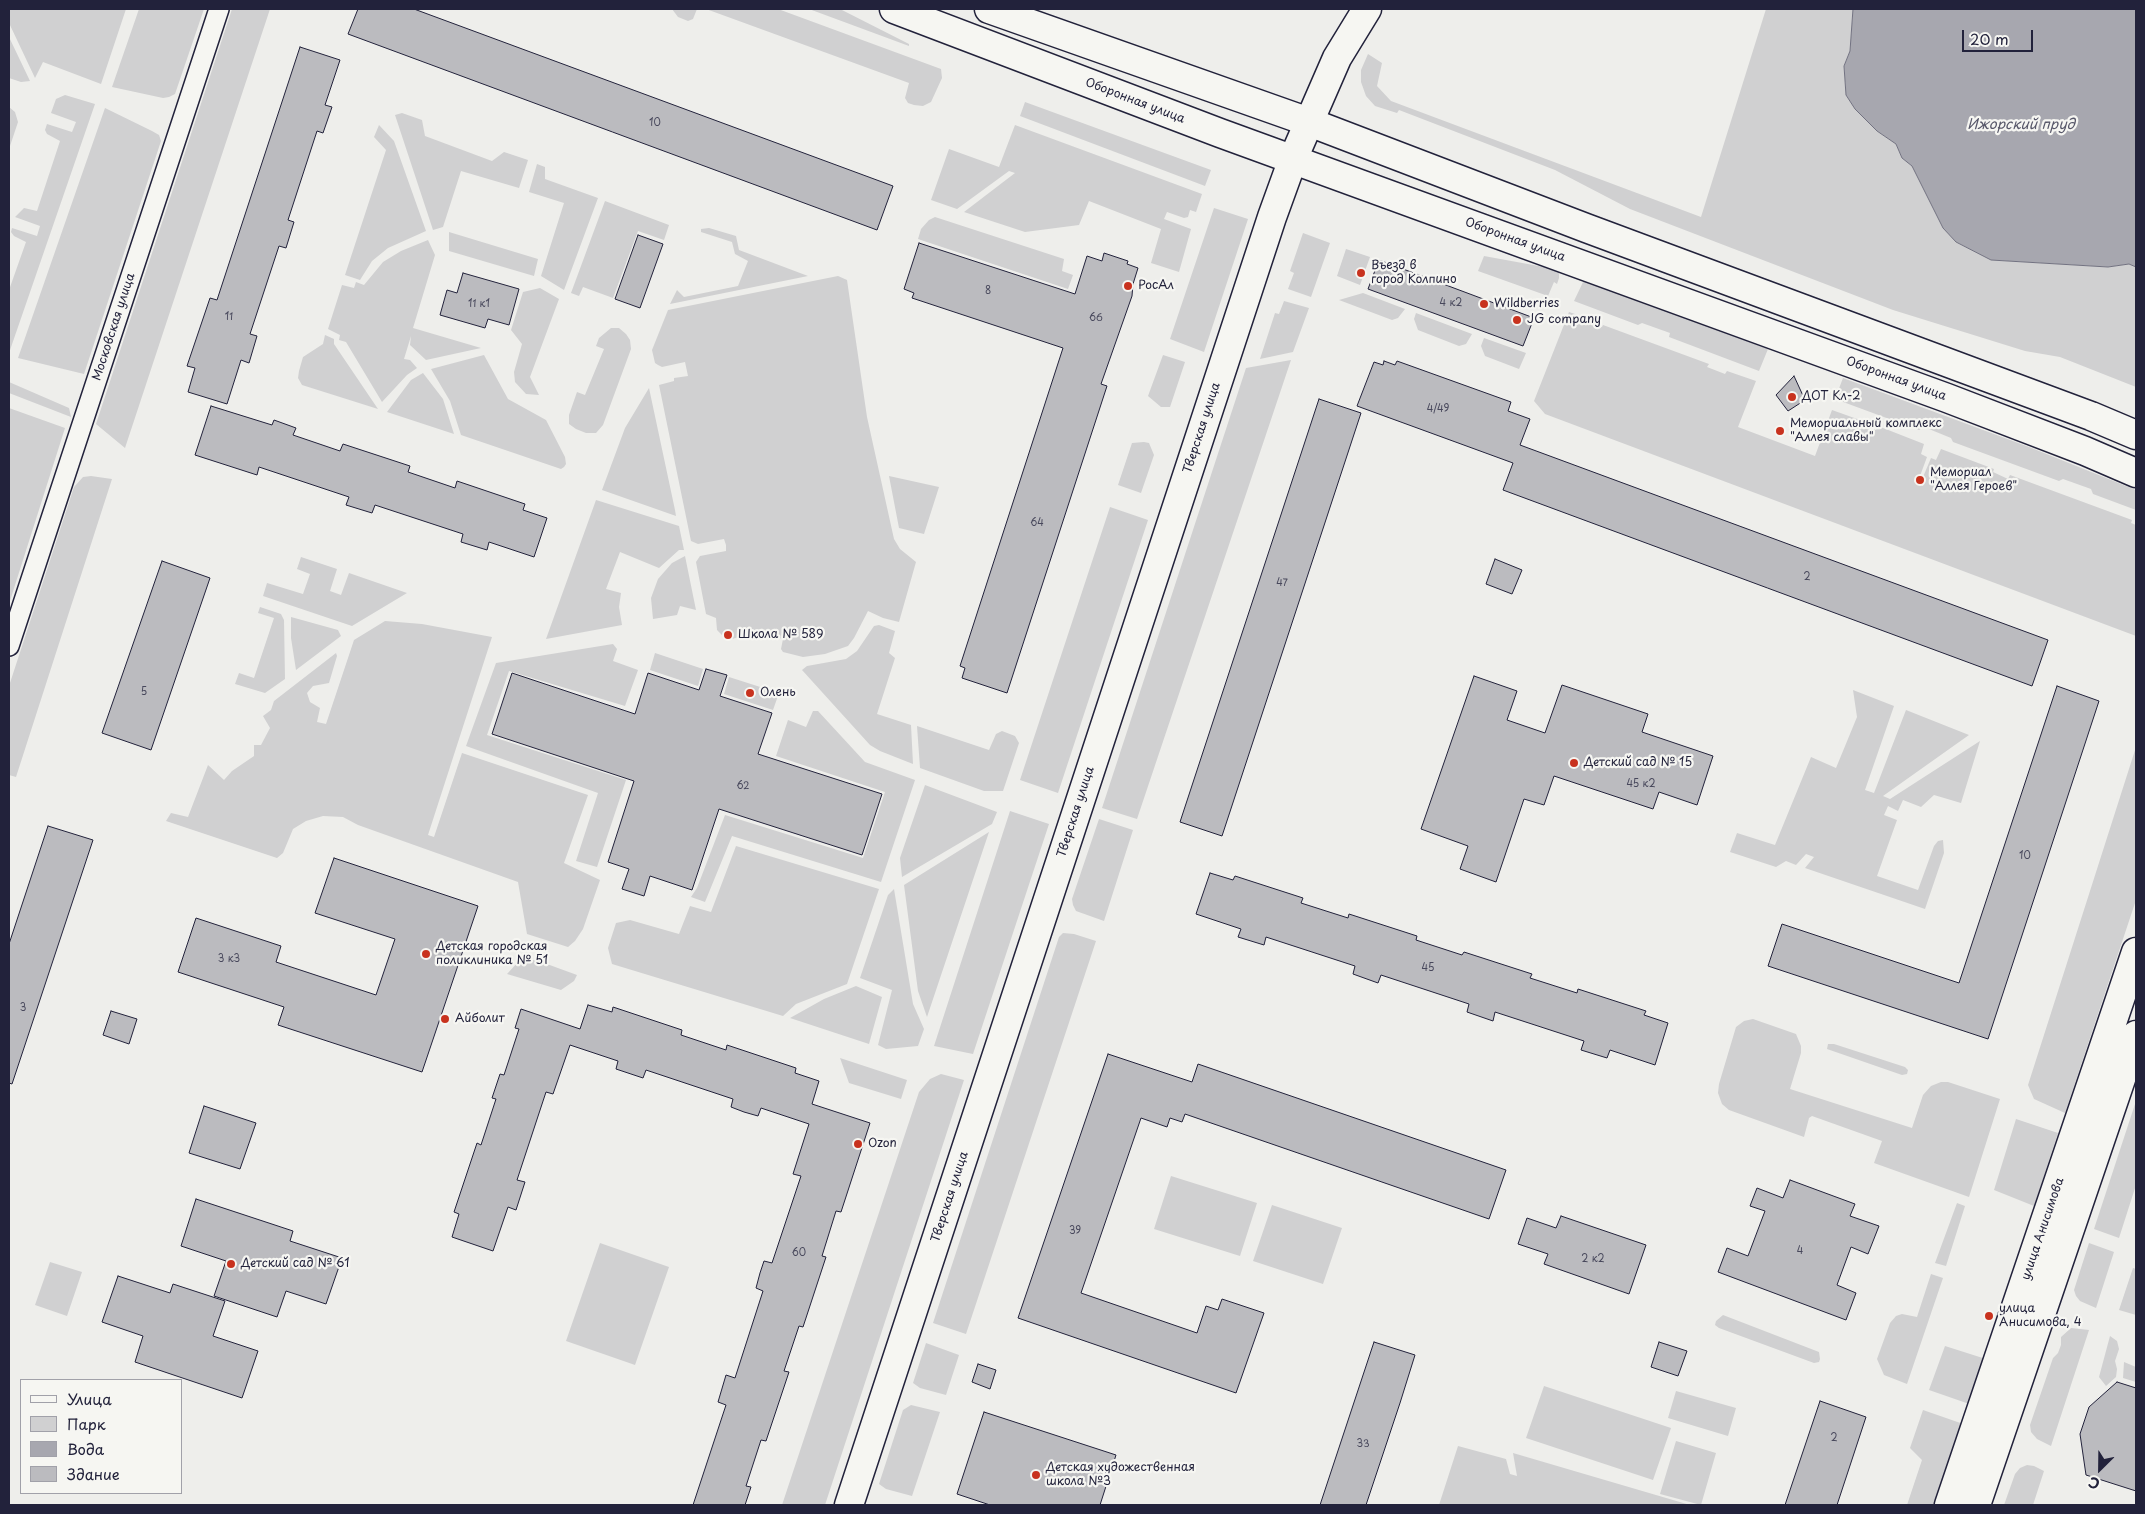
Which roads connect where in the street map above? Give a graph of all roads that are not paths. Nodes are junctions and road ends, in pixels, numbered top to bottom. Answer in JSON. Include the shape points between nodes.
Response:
{"nodes":[{"id":1,"x":219,"y":9,"type":"edge"},
{"id":2,"x":894,"y":9,"type":"edge"},
{"id":3,"x":989,"y":9,"type":"edge"},
{"id":4,"x":1367,"y":9,"type":"edge"},
{"id":5,"x":1309,"y":122,"type":"junction"},
{"id":6,"x":1293,"y":159,"type":"junction"},
{"id":7,"x":2136,"y":435,"type":"edge"},
{"id":8,"x":2136,"y":473,"type":"edge"},
{"id":9,"x":9,"y":646,"type":"edge"},
{"id":10,"x":2136,"y":952,"type":"edge"},
{"id":11,"x":2136,"y":1035,"type":"edge"},
{"id":12,"x":849,"y":1505,"type":"edge"},
{"id":13,"x":1949,"y":1505,"type":"edge"},
{"id":14,"x":1976,"y":1505,"type":"edge"}],
"edges":[{"from":1,"to":9,"type":"street","name":"Московская улица"},
{"from":2,"to":6,"type":"main road","name":"Оборонная улица"},
{"from":3,"to":5,"type":"main road"},
{"from":4,"to":5,"type":"main road","name":"Тверская улица","via":[[1337,58]]},
{"from":5,"to":6,"type":"main road","name":"Тверская улица"},
{"from":5,"to":7,"type":"main road"},
{"from":6,"to":8,"type":"main road","name":"Оборонная улица","via":[[1947,398]]},
{"from":6,"to":12,"type":"main road","name":"Тверская улица","via":[[1251,278]]},
{"from":10,"to":13,"type":"main road","name":"улица Анисимова"},
{"from":11,"to":14,"type":"main road"}]}
